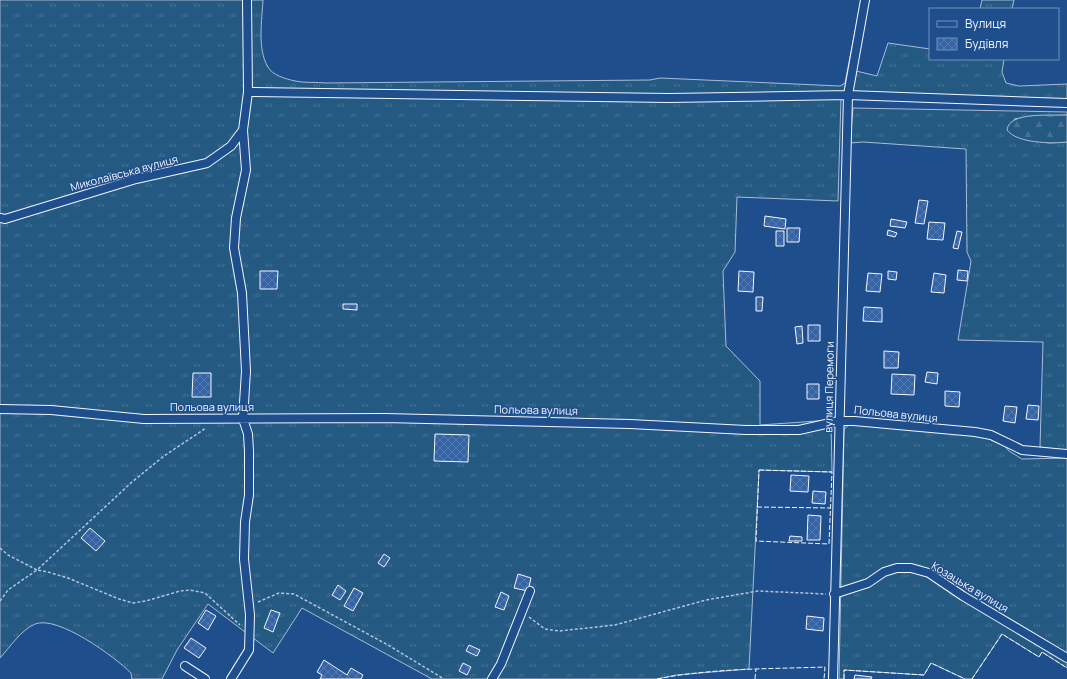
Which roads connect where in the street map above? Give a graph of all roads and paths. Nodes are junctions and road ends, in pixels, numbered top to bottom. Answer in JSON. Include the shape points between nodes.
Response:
{"nodes":[{"id":1,"x":247,"y":0,"type":"edge"},
{"id":2,"x":865,"y":0,"type":"edge"},
{"id":3,"x":248,"y":92,"type":"junction"},
{"id":4,"x":848,"y":95,"type":"junction"},
{"id":5,"x":1067,"y":103,"type":"edge"},
{"id":6,"x":243,"y":130,"type":"junction"},
{"id":7,"x":0,"y":218,"type":"edge"},
{"id":8,"x":0,"y":409,"type":"edge"},
{"id":9,"x":220,"y":417,"type":"junction"},
{"id":10,"x":243,"y":419,"type":"junction"},
{"id":11,"x":840,"y":421,"type":"junction"},
{"id":12,"x":1067,"y":454,"type":"edge"},
{"id":13,"x":0,"y":548,"type":"edge"},
{"id":14,"x":37,"y":570,"type":"junction"},
{"id":15,"x":530,"y":592,"type":"dead end"},
{"id":16,"x":834,"y":594,"type":"junction"},
{"id":17,"x":0,"y":601,"type":"edge"},
{"id":18,"x":523,"y":613,"type":"junction"},
{"id":19,"x":250,"y":615,"type":"junction"},
{"id":20,"x":249,"y":632,"type":"junction"},
{"id":21,"x":1067,"y":658,"type":"edge"},
{"id":22,"x":185,"y":666,"type":"dead end"},
{"id":23,"x":205,"y":679,"type":"edge"},
{"id":24,"x":231,"y":679,"type":"edge"},
{"id":25,"x":444,"y":679,"type":"edge"},
{"id":26,"x":492,"y":679,"type":"edge"},
{"id":27,"x":833,"y":679,"type":"edge"}],
"edges":[{"from":1,"to":3,"type":"street"},
{"from":2,"to":4,"type":"street","name":"вулиця Перемоги"},
{"from":3,"to":4,"type":"street","via":[[669,98]]},
{"from":3,"to":6,"type":"street"},
{"from":4,"to":5,"type":"street"},
{"from":4,"to":11,"type":"street","name":"вулиця Перемоги"},
{"from":6,"to":7,"type":"street","name":"Миколаївська вулиця","via":[[230,146],[207,163],[136,179],[5,219]]},
{"from":6,"to":10,"type":"street","via":[[246,170],[236,218],[234,248],[242,293],[246,371]]},
{"from":8,"to":9,"type":"street","name":"Польова вулиця","via":[[51,410],[144,419]]},
{"from":9,"to":10,"type":"street","name":"Польова вулиця"},
{"from":9,"to":14,"type":"path","via":[[132,482]]},
{"from":10,"to":11,"type":"street","name":"Польова вулиця","via":[[385,418],[630,424],[746,430],[799,430]]},
{"from":10,"to":19,"type":"street","via":[[248,434],[249,451],[249,495],[244,558]]},
{"from":11,"to":12,"type":"street","name":"Польова вулиця","via":[[975,432],[990,435],[1022,450]]},
{"from":11,"to":16,"type":"street","name":"вулиця Перемоги"},
{"from":13,"to":14,"type":"path"},
{"from":14,"to":17,"type":"path","via":[[8,590]]},
{"from":14,"to":20,"type":"path","via":[[68,578],[132,603],[180,591],[205,593]]},
{"from":15,"to":18,"type":"street"},
{"from":16,"to":18,"type":"path","via":[[758,591],[706,600],[615,625],[559,632],[546,629]]},
{"from":16,"to":21,"type":"street","name":"Козацька вулиця","via":[[868,583],[884,572],[897,568],[911,568],[929,573]]},
{"from":16,"to":27,"type":"street","name":"вулиця Перемоги"},
{"from":18,"to":26,"type":"street"},
{"from":19,"to":20,"type":"street"},
{"from":19,"to":25,"type":"path","via":[[254,606],[271,596],[279,593],[294,594]]},
{"from":20,"to":24,"type":"street","via":[[249,650]]},
{"from":22,"to":23,"type":"street"}]}
